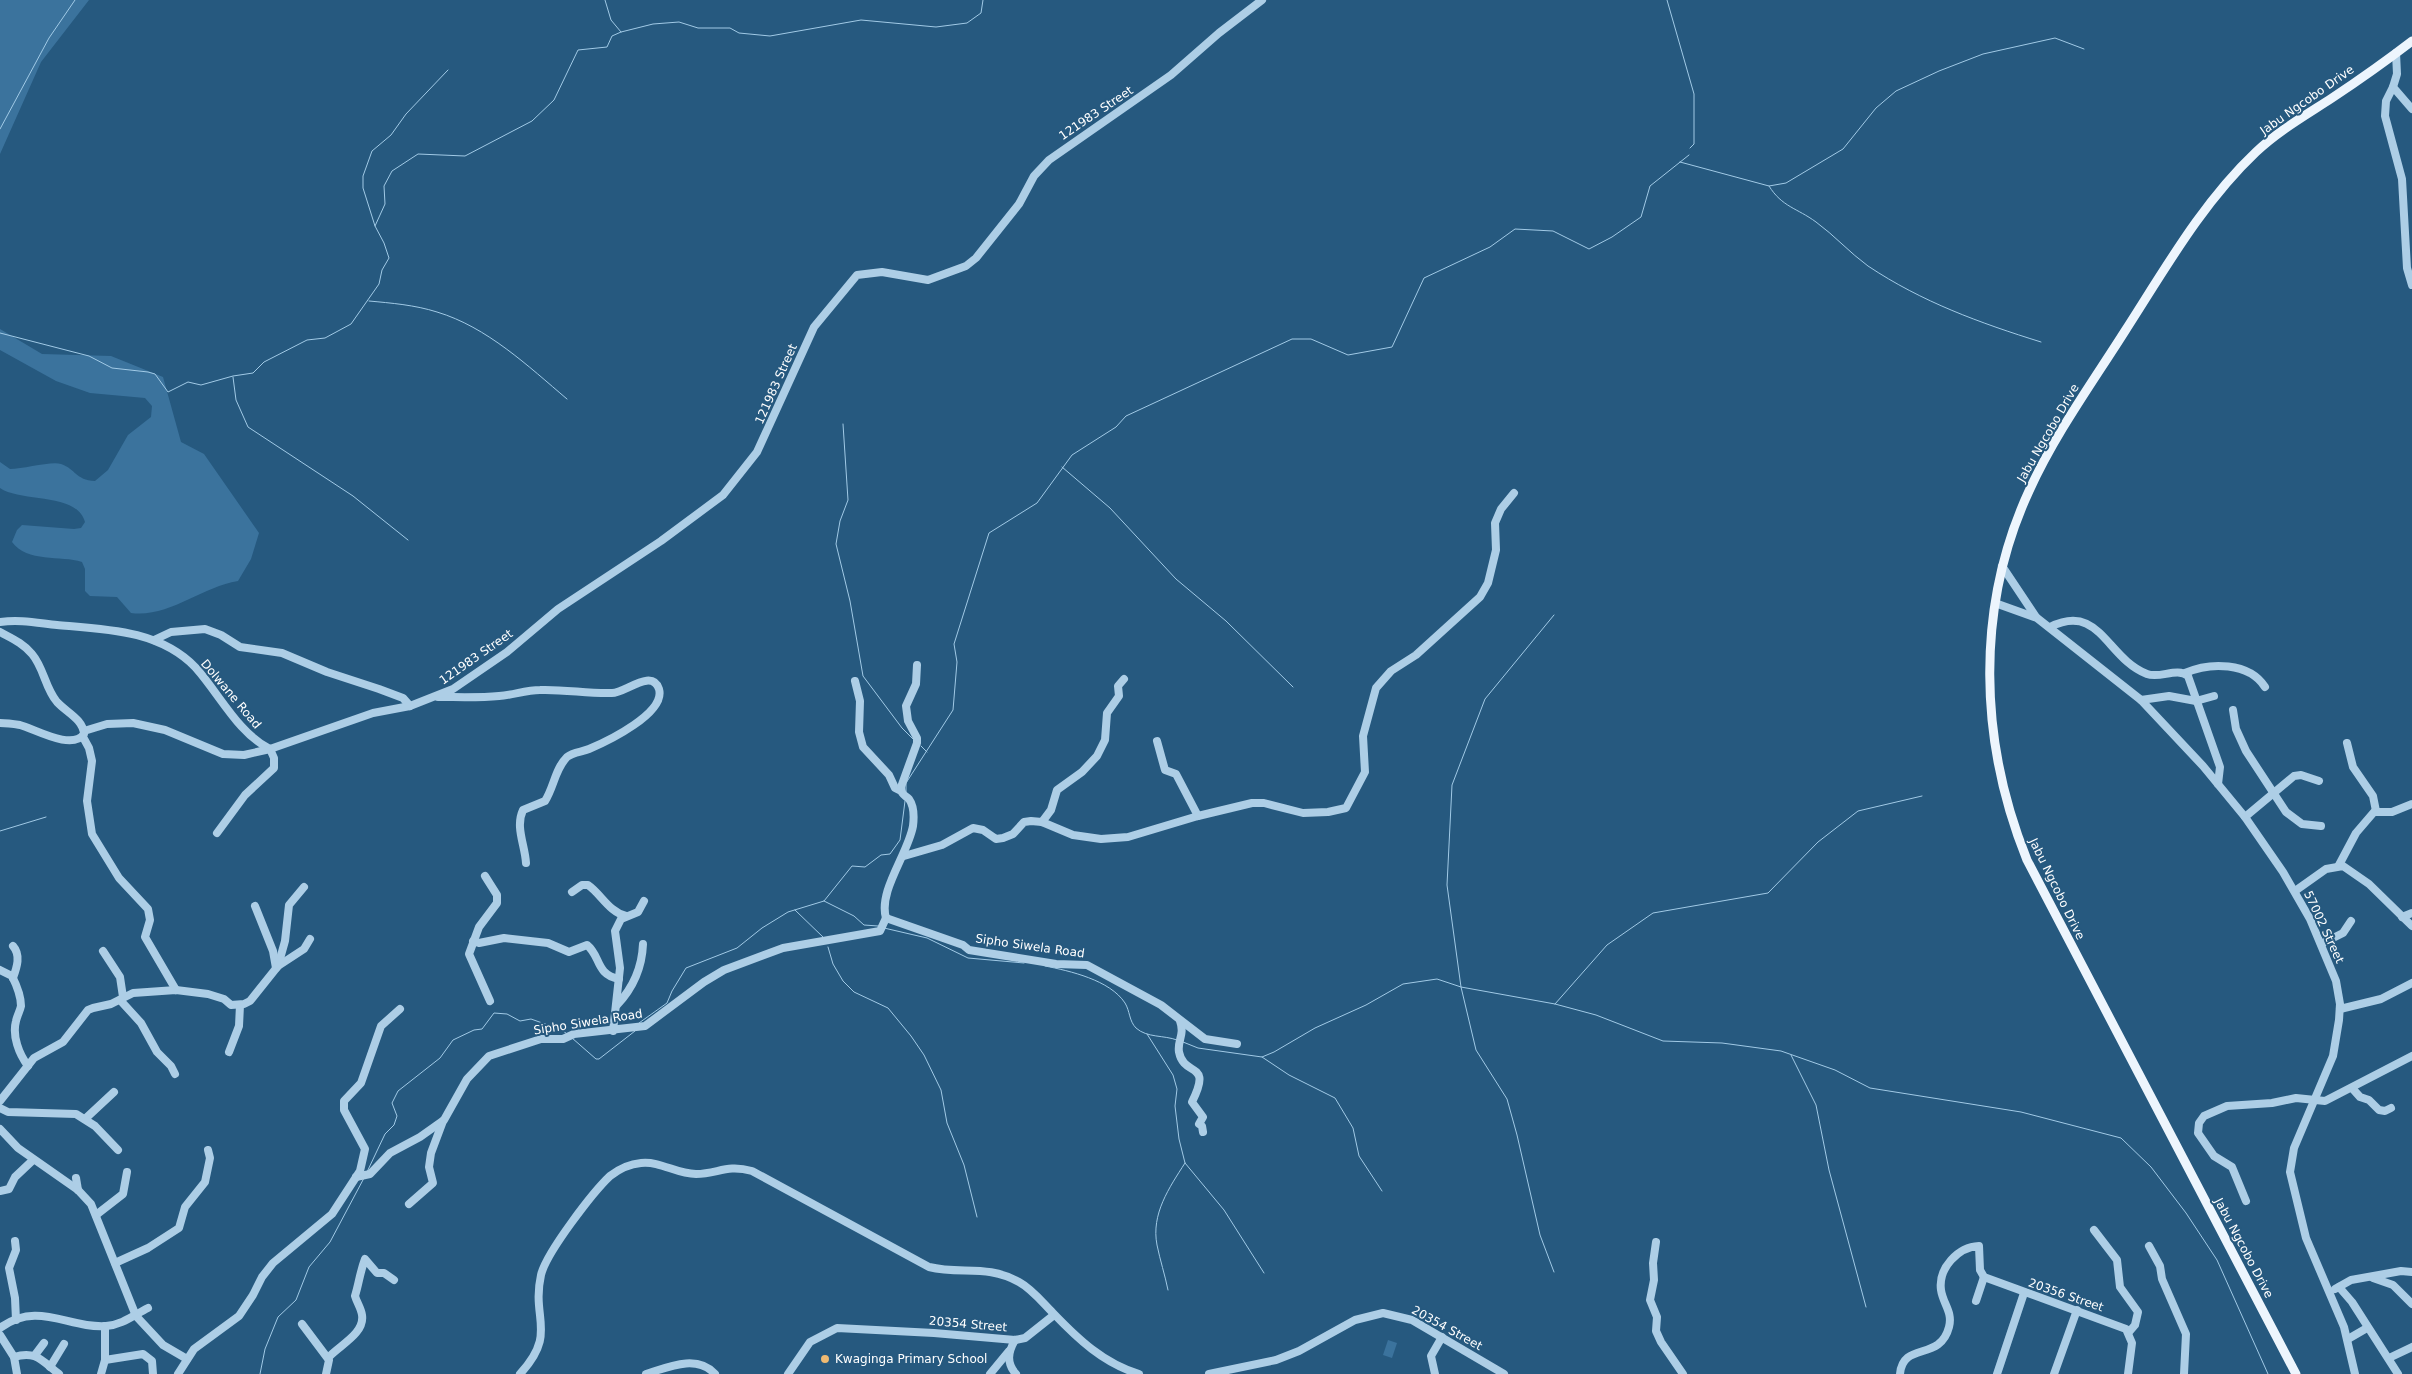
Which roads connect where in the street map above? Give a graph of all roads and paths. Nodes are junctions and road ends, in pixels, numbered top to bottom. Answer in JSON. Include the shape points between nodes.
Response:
{"nodes":[{"id":1,"x":1262,"y":0,"type":"edge"},
{"id":2,"x":2412,"y":41,"type":"edge"},
{"id":3,"x":2396,"y":53,"type":"junction"},
{"id":4,"x":2393,"y":87,"type":"junction"},
{"id":5,"x":2412,"y":109,"type":"edge"},
{"id":6,"x":2412,"y":285,"type":"edge"},
{"id":7,"x":1514,"y":493,"type":"dead end"},
{"id":8,"x":2002,"y":566,"type":"junction"},
{"id":9,"x":1995,"y":603,"type":"junction"},
{"id":10,"x":2037,"y":618,"type":"junction"},
{"id":11,"x":0,"y":622,"type":"edge"},
{"id":12,"x":2050,"y":627,"type":"junction"},
{"id":13,"x":0,"y":632,"type":"edge"},
{"id":14,"x":154,"y":640,"type":"junction"},
{"id":15,"x":916,"y":665,"type":"dead end"},
{"id":16,"x":2185,"y":673,"type":"junction"},
{"id":17,"x":1124,"y":679,"type":"dead end"},
{"id":18,"x":855,"y":681,"type":"dead end"},
{"id":19,"x":2265,"y":687,"type":"dead end"},
{"id":20,"x":2214,"y":696,"type":"dead end"},
{"id":21,"x":436,"y":698,"type":"junction"},
{"id":22,"x":2141,"y":700,"type":"junction"},
{"id":23,"x":2196,"y":701,"type":"junction"},
{"id":24,"x":410,"y":706,"type":"junction"},
{"id":25,"x":2233,"y":710,"type":"dead end"},
{"id":26,"x":0,"y":723,"type":"edge"},
{"id":27,"x":83,"y":734,"type":"junction"},
{"id":28,"x":1158,"y":741,"type":"dead end"},
{"id":29,"x":2347,"y":743,"type":"dead end"},
{"id":30,"x":270,"y":749,"type":"junction"},
{"id":31,"x":2319,"y":780,"type":"dead end"},
{"id":32,"x":2218,"y":784,"type":"junction"},
{"id":33,"x":2272,"y":793,"type":"junction"},
{"id":34,"x":904,"y":795,"type":"junction"},
{"id":35,"x":2412,"y":804,"type":"edge"},
{"id":36,"x":2376,"y":811,"type":"junction"},
{"id":37,"x":1198,"y":816,"type":"junction"},
{"id":38,"x":2244,"y":817,"type":"junction"},
{"id":39,"x":1042,"y":822,"type":"junction"},
{"id":40,"x":2321,"y":826,"type":"dead end"},
{"id":41,"x":217,"y":833,"type":"dead end"},
{"id":42,"x":904,"y":856,"type":"junction"},
{"id":43,"x":526,"y":863,"type":"dead end"},
{"id":44,"x":2339,"y":865,"type":"junction"},
{"id":45,"x":485,"y":876,"type":"dead end"},
{"id":46,"x":304,"y":887,"type":"dead end"},
{"id":47,"x":2295,"y":891,"type":"junction"},
{"id":48,"x":572,"y":892,"type":"dead end"},
{"id":49,"x":644,"y":901,"type":"dead end"},
{"id":50,"x":255,"y":906,"type":"dead end"},
{"id":51,"x":2412,"y":913,"type":"edge"},
{"id":52,"x":626,"y":916,"type":"junction"},
{"id":53,"x":2402,"y":917,"type":"junction"},
{"id":54,"x":2351,"y":921,"type":"dead end"},
{"id":55,"x":883,"y":924,"type":"junction"},
{"id":56,"x":2412,"y":926,"type":"edge"},
{"id":57,"x":310,"y":939,"type":"dead end"},
{"id":58,"x":473,"y":941,"type":"junction"},
{"id":59,"x":643,"y":944,"type":"dead end"},
{"id":60,"x":2321,"y":944,"type":"junction"},
{"id":61,"x":13,"y":946,"type":"dead end"},
{"id":62,"x":103,"y":951,"type":"dead end"},
{"id":63,"x":277,"y":967,"type":"junction"},
{"id":64,"x":0,"y":970,"type":"edge"},
{"id":65,"x":14,"y":978,"type":"junction"},
{"id":66,"x":619,"y":979,"type":"junction"},
{"id":67,"x":2412,"y":983,"type":"edge"},
{"id":68,"x":176,"y":990,"type":"junction"},
{"id":69,"x":121,"y":998,"type":"junction"},
{"id":70,"x":490,"y":1001,"type":"dead end"},
{"id":71,"x":240,"y":1005,"type":"junction"},
{"id":72,"x":617,"y":1006,"type":"junction"},
{"id":73,"x":400,"y":1009,"type":"dead end"},
{"id":74,"x":2340,"y":1009,"type":"junction"},
{"id":75,"x":1179,"y":1020,"type":"junction"},
{"id":76,"x":613,"y":1031,"type":"junction"},
{"id":77,"x":1237,"y":1044,"type":"dead end"},
{"id":78,"x":229,"y":1052,"type":"dead end"},
{"id":79,"x":2412,"y":1056,"type":"edge"},
{"id":80,"x":28,"y":1066,"type":"junction"},
{"id":81,"x":176,"y":1074,"type":"dead end"},
{"id":82,"x":2352,"y":1088,"type":"junction"},
{"id":83,"x":114,"y":1092,"type":"dead end"},
{"id":84,"x":0,"y":1101,"type":"edge"},
{"id":85,"x":2313,"y":1101,"type":"junction"},
{"id":86,"x":0,"y":1108,"type":"edge"},
{"id":87,"x":2391,"y":1108,"type":"dead end"},
{"id":88,"x":85,"y":1119,"type":"junction"},
{"id":89,"x":444,"y":1120,"type":"junction"},
{"id":90,"x":0,"y":1130,"type":"edge"},
{"id":91,"x":1203,"y":1132,"type":"dead end"},
{"id":92,"x":118,"y":1150,"type":"dead end"},
{"id":93,"x":208,"y":1150,"type":"dead end"},
{"id":94,"x":34,"y":1160,"type":"junction"},
{"id":95,"x":127,"y":1172,"type":"dead end"},
{"id":96,"x":358,"y":1177,"type":"junction"},
{"id":97,"x":76,"y":1178,"type":"dead end"},
{"id":98,"x":78,"y":1190,"type":"junction"},
{"id":99,"x":0,"y":1191,"type":"edge"},
{"id":100,"x":2246,"y":1201,"type":"dead end"},
{"id":101,"x":409,"y":1204,"type":"dead end"},
{"id":102,"x":96,"y":1214,"type":"junction"},
{"id":103,"x":2094,"y":1230,"type":"dead end"},
{"id":104,"x":15,"y":1241,"type":"dead end"},
{"id":105,"x":1656,"y":1242,"type":"dead end"},
{"id":106,"x":2149,"y":1246,"type":"dead end"},
{"id":107,"x":115,"y":1262,"type":"junction"},
{"id":108,"x":2412,"y":1272,"type":"edge"},
{"id":109,"x":1984,"y":1277,"type":"junction"},
{"id":110,"x":2372,"y":1277,"type":"junction"},
{"id":111,"x":394,"y":1280,"type":"dead end"},
{"id":112,"x":2339,"y":1287,"type":"junction"},
{"id":113,"x":2329,"y":1292,"type":"junction"},
{"id":114,"x":2024,"y":1293,"type":"junction"},
{"id":115,"x":1976,"y":1301,"type":"dead end"},
{"id":116,"x":2412,"y":1304,"type":"edge"},
{"id":117,"x":148,"y":1308,"type":"dead end"},
{"id":118,"x":2077,"y":1310,"type":"junction"},
{"id":119,"x":1054,"y":1315,"type":"junction"},
{"id":120,"x":136,"y":1316,"type":"junction"},
{"id":121,"x":16,"y":1320,"type":"junction"},
{"id":122,"x":302,"y":1324,"type":"dead end"},
{"id":123,"x":105,"y":1326,"type":"junction"},
{"id":124,"x":0,"y":1328,"type":"edge"},
{"id":125,"x":2366,"y":1328,"type":"junction"},
{"id":126,"x":2129,"y":1332,"type":"junction"},
{"id":127,"x":0,"y":1335,"type":"edge"},
{"id":128,"x":1442,"y":1337,"type":"junction"},
{"id":129,"x":2348,"y":1339,"type":"junction"},
{"id":130,"x":1015,"y":1340,"type":"junction"},
{"id":131,"x":44,"y":1343,"type":"dead end"},
{"id":132,"x":64,"y":1344,"type":"dead end"},
{"id":133,"x":2412,"y":1347,"type":"edge"},
{"id":134,"x":1010,"y":1349,"type":"junction"},
{"id":135,"x":34,"y":1355,"type":"junction"},
{"id":136,"x":14,"y":1356,"type":"junction"},
{"id":137,"x":328,"y":1358,"type":"junction"},
{"id":138,"x":2389,"y":1358,"type":"junction"},
{"id":139,"x":187,"y":1359,"type":"junction"},
{"id":140,"x":105,"y":1360,"type":"junction"},
{"id":141,"x":50,"y":1367,"type":"junction"},
{"id":142,"x":790,"y":1373,"type":"edge"},
{"id":143,"x":17,"y":1374,"type":"edge"},
{"id":144,"x":60,"y":1374,"type":"edge"},
{"id":145,"x":101,"y":1374,"type":"edge"},
{"id":146,"x":153,"y":1374,"type":"edge"},
{"id":147,"x":178,"y":1374,"type":"edge"},
{"id":148,"x":326,"y":1374,"type":"edge"},
{"id":149,"x":520,"y":1374,"type":"edge"},
{"id":150,"x":646,"y":1374,"type":"edge"},
{"id":151,"x":716,"y":1374,"type":"edge"},
{"id":152,"x":990,"y":1374,"type":"edge"},
{"id":153,"x":1016,"y":1374,"type":"edge"},
{"id":154,"x":1139,"y":1374,"type":"edge"},
{"id":155,"x":1209,"y":1374,"type":"edge"},
{"id":156,"x":1435,"y":1374,"type":"edge"},
{"id":157,"x":1504,"y":1374,"type":"edge"},
{"id":158,"x":1683,"y":1374,"type":"edge"},
{"id":159,"x":1900,"y":1374,"type":"edge"},
{"id":160,"x":1997,"y":1374,"type":"edge"},
{"id":161,"x":2054,"y":1374,"type":"edge"},
{"id":162,"x":2128,"y":1374,"type":"edge"},
{"id":163,"x":2184,"y":1374,"type":"edge"},
{"id":164,"x":2296,"y":1374,"type":"edge"},
{"id":165,"x":2355,"y":1374,"type":"edge"},
{"id":166,"x":2398,"y":1374,"type":"edge"}],
"edges":[{"from":1,"to":21,"type":"street","name":"121983 Street","via":[[1218,33],[1171,75],[1049,160],[972,263],[928,280],[882,272],[857,275],[814,327],[756,452],[723,495],[661,541],[558,609],[507,652]]},
{"from":2,"to":3,"type":"main road","name":"Jabu Ngcobo Drive"},
{"from":3,"to":4,"type":"street","via":[[2397,74]]},
{"from":3,"to":8,"type":"main road","name":"Jabu Ngcobo Drive","via":[[2270,140],[2224,186],[2187,235],[2060,433],[2029,490]]},
{"from":4,"to":5,"type":"street"},
{"from":4,"to":6,"type":"street","via":[[2386,101],[2385,116],[2402,179],[2407,268]]},
{"from":7,"to":37,"type":"street","via":[[1495,523],[1495,555],[1488,583],[1480,597],[1416,655],[1391,671],[1376,688],[1364,736],[1365,772],[1346,808],[1302,812],[1257,802]]},
{"from":8,"to":9,"type":"main road","name":"Jabu Ngcobo Drive"},
{"from":8,"to":10,"type":"street"},
{"from":9,"to":10,"type":"street","name":"57002 Street"},
{"from":9,"to":164,"type":"main road","name":"Jabu Ngcobo Drive","via":[[1989,655],[1990,713],[2001,784],[2021,846],[2053,914]]},
{"from":10,"to":12,"type":"street","name":"57002 Street"},
{"from":11,"to":14,"type":"street","name":"Dolwane Road","via":[[22,620],[100,628]]},
{"from":12,"to":16,"type":"street","via":[[2068,620],[2083,620],[2143,672],[2156,676]]},
{"from":12,"to":22,"type":"street","name":"57002 Street"},
{"from":13,"to":27,"type":"street","via":[[24,645],[32,654],[52,694],[78,721]]},
{"from":14,"to":24,"type":"street","via":[[184,629],[205,629],[240,647],[282,654],[403,698]]},
{"from":14,"to":30,"type":"street","name":"Dolwane Road","via":[[194,666],[249,735]]},
{"from":15,"to":34,"type":"street","via":[[916,684],[906,706],[917,743],[901,781]]},
{"from":16,"to":19,"type":"street","via":[[2203,666],[2219,665],[2255,675]]},
{"from":16,"to":23,"type":"street"},
{"from":17,"to":39,"type":"street","via":[[1118,686],[1119,696],[1107,713],[1102,748],[1082,772],[1058,790],[1051,810]]},
{"from":18,"to":34,"type":"street","via":[[860,701],[859,732],[863,746],[889,775],[894,788]]},
{"from":20,"to":23,"type":"street"},
{"from":21,"to":24,"type":"street","name":"121983 Street"},
{"from":21,"to":43,"type":"street","via":[[488,697],[546,689],[616,693],[644,680],[657,685],[660,696],[657,706],[610,741],[568,756],[545,801],[523,810],[519,826]]},
{"from":22,"to":23,"type":"street","via":[[2169,696]]},
{"from":22,"to":32,"type":"street","name":"57002 Street"},
{"from":23,"to":32,"type":"street","via":[[2220,767]]},
{"from":24,"to":30,"type":"street","name":"121983 Street","via":[[373,713]]},
{"from":25,"to":33,"type":"street","via":[[2236,729],[2246,752]]},
{"from":26,"to":27,"type":"street","via":[[21,726],[59,739],[74,740]]},
{"from":27,"to":30,"type":"street","name":"121983 Street","via":[[106,724],[133,723],[165,730],[230,756]]},
{"from":27,"to":68,"type":"street","via":[[92,754],[87,801],[93,839],[119,878],[148,909],[150,920],[146,940]]},
{"from":28,"to":37,"type":"street","via":[[1165,770],[1176,774]]},
{"from":29,"to":36,"type":"street","via":[[2353,767],[2373,796]]},
{"from":30,"to":41,"type":"street","via":[[274,768],[245,795]]},
{"from":31,"to":33,"type":"street","via":[[2297,775]]},
{"from":32,"to":38,"type":"street","name":"57002 Street"},
{"from":33,"to":38,"type":"street"},
{"from":33,"to":40,"type":"street","via":[[2286,812],[2300,822]]},
{"from":34,"to":42,"type":"street","via":[[912,806],[913,827]]},
{"from":35,"to":36,"type":"street","via":[[2392,812]]},
{"from":36,"to":44,"type":"street","via":[[2356,833]]},
{"from":37,"to":39,"type":"street","via":[[1128,837],[1101,839],[1073,835]]},
{"from":38,"to":47,"type":"street","name":"57002 Street"},
{"from":39,"to":42,"type":"street","via":[[1024,822],[1012,834],[999,839],[983,830],[970,829],[942,845]]},
{"from":42,"to":55,"type":"street","via":[[884,902]]},
{"from":44,"to":47,"type":"street","via":[[2326,869]]},
{"from":44,"to":53,"type":"street","via":[[2369,884]]},
{"from":45,"to":58,"type":"street","via":[[497,895],[497,903]]},
{"from":46,"to":63,"type":"street","via":[[289,906],[285,941]]},
{"from":47,"to":60,"type":"street","name":"57002 Street"},
{"from":48,"to":52,"type":"street","via":[[588,885]]},
{"from":49,"to":52,"type":"street","via":[[638,912]]},
{"from":50,"to":63,"type":"street"},
{"from":51,"to":53,"type":"street"},
{"from":52,"to":66,"type":"street","via":[[615,931],[620,959]]},
{"from":53,"to":56,"type":"street"},
{"from":54,"to":60,"type":"street","via":[[2343,933]]},
{"from":55,"to":75,"type":"street","name":"Sipho Siwela Road","via":[[963,945],[969,950],[1062,965],[1087,965],[1150,998]]},
{"from":55,"to":76,"type":"street","name":"Sipho Siwela Road","via":[[864,936],[783,948],[724,970],[638,1026]]},
{"from":57,"to":63,"type":"street","via":[[304,950]]},
{"from":58,"to":66,"type":"street","via":[[479,943],[504,938],[548,943],[569,952],[587,945],[600,967]]},
{"from":58,"to":70,"type":"street","via":[[470,958]]},
{"from":59,"to":72,"type":"street","via":[[637,974]]},
{"from":60,"to":74,"type":"street","name":"57002 Street","via":[[2336,981]]},
{"from":61,"to":65,"type":"street","via":[[18,960]]},
{"from":62,"to":69,"type":"street","via":[[120,977]]},
{"from":63,"to":71,"type":"street","via":[[250,1001]]},
{"from":64,"to":65,"type":"street"},
{"from":65,"to":80,"type":"street","via":[[20,1001],[15,1026],[18,1047]]},
{"from":66,"to":72,"type":"street"},
{"from":67,"to":74,"type":"street","via":[[2381,999]]},
{"from":68,"to":69,"type":"street","via":[[133,993]]},
{"from":68,"to":71,"type":"street","via":[[208,994],[231,1005]]},
{"from":69,"to":80,"type":"street","via":[[88,1010],[63,1042],[39,1055]]},
{"from":69,"to":81,"type":"street"},
{"from":71,"to":78,"type":"street","via":[[239,1026]]},
{"from":72,"to":76,"type":"street"},
{"from":73,"to":96,"type":"street","via":[[381,1026],[361,1083],[344,1101],[344,1110],[365,1149]]},
{"from":74,"to":85,"type":"street","name":"57002 Street","via":[[2333,1056]]},
{"from":75,"to":77,"type":"street","name":"Sipho Siwela Road","via":[[1205,1039]]},
{"from":75,"to":91,"type":"street","via":[[1183,1029],[1179,1052],[1200,1079],[1201,1084],[1192,1102],[1202,1116],[1199,1124]]},
{"from":76,"to":89,"type":"street","name":"Sipho Siwela Road","via":[[574,1034],[563,1039],[541,1038],[489,1056],[467,1079]]},
{"from":79,"to":82,"type":"street"},
{"from":80,"to":84,"type":"street"},
{"from":82,"to":85,"type":"street","via":[[2325,1101]]},
{"from":82,"to":87,"type":"street","via":[[2379,1110]]},
{"from":83,"to":88,"type":"street"},
{"from":85,"to":100,"type":"street","via":[[2296,1098],[2272,1104],[2227,1106],[2201,1118],[2198,1133],[2214,1156],[2232,1167]]},
{"from":85,"to":113,"type":"street","name":"57002 Street","via":[[2292,1153],[2290,1172],[2306,1238]]},
{"from":86,"to":88,"type":"street","via":[[8,1112],[67,1113]]},
{"from":88,"to":92,"type":"street"},
{"from":89,"to":96,"type":"street","name":"Sipho Siwela Road","via":[[390,1153],[370,1174]]},
{"from":89,"to":101,"type":"street","via":[[430,1153],[433,1183]]},
{"from":90,"to":94,"type":"street"},
{"from":93,"to":107,"type":"street","via":[[210,1158],[205,1182],[186,1207],[179,1228],[148,1248]]},
{"from":94,"to":98,"type":"street"},
{"from":94,"to":99,"type":"street","via":[[14,1177],[8,1189]]},
{"from":95,"to":102,"type":"street","via":[[124,1194]]},
{"from":96,"to":139,"type":"street","via":[[332,1214],[284,1252],[267,1270],[246,1307],[233,1322],[205,1340]]},
{"from":97,"to":98,"type":"street"},
{"from":98,"to":102,"type":"street"},
{"from":102,"to":107,"type":"street"},
{"from":103,"to":126,"type":"street","via":[[2118,1260],[2120,1288],[2138,1312],[2135,1325]]},
{"from":104,"to":121,"type":"street","via":[[16,1250],[9,1268]]},
{"from":105,"to":158,"type":"street","via":[[1650,1300],[1656,1317],[1656,1331]]},
{"from":106,"to":163,"type":"street","via":[[2186,1334]]},
{"from":107,"to":120,"type":"street"},
{"from":108,"to":110,"type":"street"},
{"from":109,"to":114,"type":"street","name":"20356 Street"},
{"from":109,"to":115,"type":"street"},
{"from":109,"to":159,"type":"street","via":[[1979,1266],[1980,1246],[1959,1252],[1946,1267],[1941,1289],[1950,1312],[1949,1328],[1933,1349],[1907,1358]]},
{"from":110,"to":112,"type":"street","via":[[2351,1280]]},
{"from":110,"to":116,"type":"street","via":[[2393,1285]]},
{"from":111,"to":137,"type":"street","via":[[384,1273],[377,1273],[364,1259],[358,1274],[356,1296],[362,1322],[351,1339]]},
{"from":112,"to":113,"type":"street"},
{"from":112,"to":125,"type":"street","via":[[2352,1302]]},
{"from":113,"to":129,"type":"street","name":"57002 Street"},
{"from":114,"to":118,"type":"street","name":"20356 Street"},
{"from":114,"to":160,"type":"street"},
{"from":117,"to":120,"type":"street"},
{"from":118,"to":126,"type":"street","name":"20356 Street","via":[[2120,1325]]},
{"from":118,"to":161,"type":"street"},
{"from":119,"to":130,"type":"street","name":"20354 Street","via":[[1025,1338]]},
{"from":119,"to":149,"type":"street","via":[[1029,1289],[1012,1278],[983,1270],[929,1267],[752,1171],[729,1168],[692,1174],[655,1163],[643,1163],[626,1167],[608,1178],[547,1259],[539,1286],[542,1330],[539,1346],[532,1361]]},
{"from":119,"to":154,"type":"street","via":[[1097,1354]]},
{"from":120,"to":123,"type":"street"},
{"from":120,"to":139,"type":"street","via":[[163,1345]]},
{"from":121,"to":123,"type":"street","via":[[40,1316]]},
{"from":121,"to":124,"type":"street"},
{"from":122,"to":137,"type":"street"},
{"from":123,"to":140,"type":"street"},
{"from":125,"to":129,"type":"street"},
{"from":125,"to":138,"type":"street"},
{"from":126,"to":162,"type":"street","via":[[2132,1343]]},
{"from":127,"to":136,"type":"street"},
{"from":128,"to":155,"type":"street","name":"20354 Street","via":[[1402,1316],[1372,1314],[1286,1357]]},
{"from":128,"to":156,"type":"street","via":[[1431,1356]]},
{"from":128,"to":157,"type":"street","name":"20354 Street"},
{"from":129,"to":165,"type":"street","name":"57002 Street"},
{"from":130,"to":134,"type":"street"},
{"from":130,"to":142,"type":"street","name":"20354 Street","via":[[839,1327],[810,1342]]},
{"from":131,"to":135,"type":"street"},
{"from":132,"to":141,"type":"street"},
{"from":133,"to":138,"type":"street"},
{"from":134,"to":152,"type":"street"},
{"from":134,"to":153,"type":"street","via":[[1009,1364]]},
{"from":135,"to":136,"type":"street"},
{"from":135,"to":141,"type":"street"},
{"from":136,"to":143,"type":"street"},
{"from":137,"to":148,"type":"street"},
{"from":138,"to":166,"type":"street"},
{"from":139,"to":147,"type":"street"},
{"from":140,"to":145,"type":"street"},
{"from":140,"to":146,"type":"street","via":[[143,1354],[152,1361]]},
{"from":141,"to":144,"type":"street"},
{"from":150,"to":151,"type":"street","via":[[671,1366],[697,1363]]}]}
